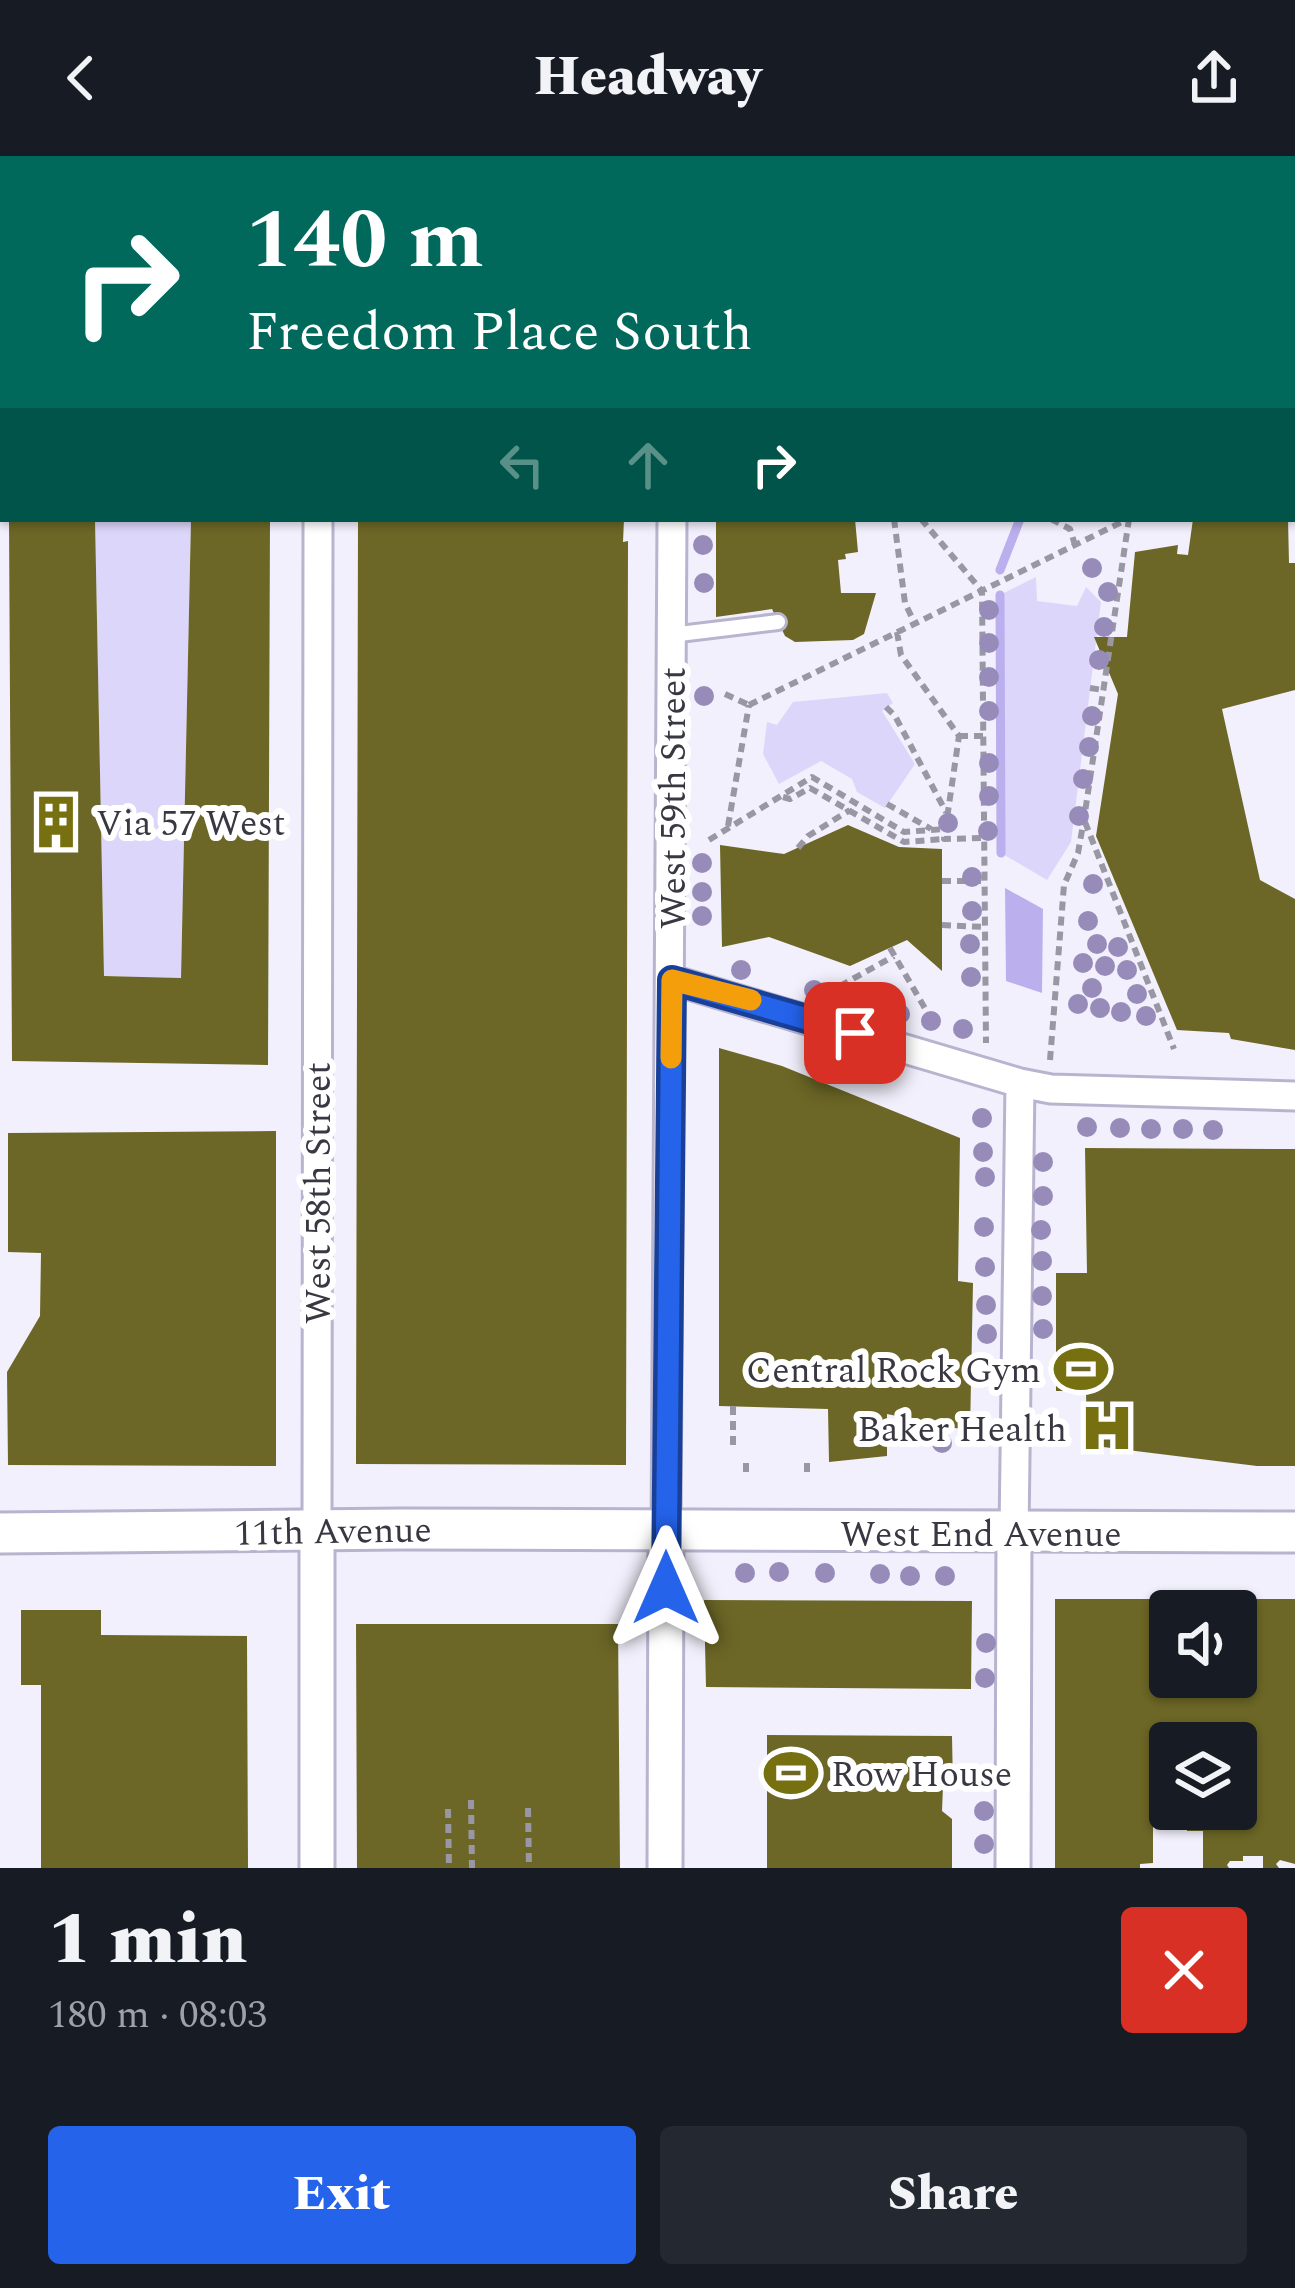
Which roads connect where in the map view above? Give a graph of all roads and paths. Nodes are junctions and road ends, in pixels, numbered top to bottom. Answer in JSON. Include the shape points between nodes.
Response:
{"nodes":[{"id":1,"x":1094,"y":156,"type":"edge"},
{"id":2,"x":1109,"y":156,"type":"edge"},
{"id":3,"x":318,"y":522,"type":"edge"},
{"id":4,"x":672,"y":522,"type":"edge"},
{"id":5,"x":894,"y":522,"type":"edge"},
{"id":6,"x":924,"y":522,"type":"edge"},
{"id":7,"x":1057,"y":522,"type":"edge"},
{"id":8,"x":1074,"y":522,"type":"edge"},
{"id":9,"x":1122,"y":522,"type":"edge"},
{"id":10,"x":1128,"y":522,"type":"edge"},
{"id":11,"x":1070,"y":529,"type":"junction"},
{"id":12,"x":1075,"y":545,"type":"junction"},
{"id":13,"x":982,"y":591,"type":"junction"},
{"id":14,"x":778,"y":622,"type":"dead end"},
{"id":15,"x":915,"y":624,"type":"junction"},
{"id":16,"x":897,"y":632,"type":"junction"},
{"id":17,"x":671,"y":635,"type":"junction"},
{"id":18,"x":1090,"y":688,"type":"dead end"},
{"id":19,"x":1102,"y":690,"type":"junction"},
{"id":20,"x":725,"y":694,"type":"dead end"},
{"id":21,"x":749,"y":705,"type":"junction"},
{"id":22,"x":886,"y":707,"type":"dead end"},
{"id":23,"x":959,"y":736,"type":"junction"},
{"id":24,"x":984,"y":736,"type":"junction"},
{"id":25,"x":783,"y":796,"type":"junction"},
{"id":26,"x":887,"y":804,"type":"dead end"},
{"id":27,"x":850,"y":810,"type":"junction"},
{"id":28,"x":947,"y":815,"type":"junction"},
{"id":29,"x":1084,"y":819,"type":"junction"},
{"id":30,"x":728,"y":828,"type":"junction"},
{"id":31,"x":945,"y":829,"type":"junction"},
{"id":32,"x":932,"y":830,"type":"junction"},
{"id":33,"x":982,"y":838,"type":"junction"},
{"id":34,"x":944,"y":839,"type":"junction"},
{"id":35,"x":709,"y":840,"type":"dead end"},
{"id":36,"x":798,"y":848,"type":"dead end"},
{"id":37,"x":942,"y":881,"type":"dead end"},
{"id":38,"x":983,"y":881,"type":"junction"},
{"id":39,"x":941,"y":925,"type":"dead end"},
{"id":40,"x":984,"y":927,"type":"junction"},
{"id":41,"x":672,"y":980,"type":"junction"},
{"id":42,"x":840,"y":986,"type":"dead end"},
{"id":43,"x":926,"y":1010,"type":"dead end"},
{"id":44,"x":986,"y":1043,"type":"dead end"},
{"id":45,"x":1174,"y":1048,"type":"dead end"},
{"id":46,"x":1050,"y":1060,"type":"dead end"},
{"id":47,"x":1020,"y":1083,"type":"junction"},
{"id":48,"x":1295,"y":1096,"type":"edge"},
{"id":49,"x":733,"y":1406,"type":"dead end"},
{"id":50,"x":733,"y":1446,"type":"dead end"},
{"id":51,"x":317,"y":1531,"type":"junction"},
{"id":52,"x":666,"y":1532,"type":"junction"},
{"id":53,"x":1014,"y":1532,"type":"junction"},
{"id":54,"x":1295,"y":1532,"type":"edge"},
{"id":55,"x":0,"y":1533,"type":"edge"},
{"id":56,"x":471,"y":1800,"type":"dead end"},
{"id":57,"x":528,"y":1808,"type":"dead end"},
{"id":58,"x":448,"y":1809,"type":"dead end"},
{"id":59,"x":317,"y":1868,"type":"edge"},
{"id":60,"x":449,"y":1868,"type":"edge"},
{"id":61,"x":472,"y":1868,"type":"edge"},
{"id":62,"x":529,"y":1868,"type":"edge"},
{"id":63,"x":665,"y":1868,"type":"edge"},
{"id":64,"x":1013,"y":1868,"type":"edge"}],
"edges":[{"from":1,"to":2,"type":"path"},
{"from":3,"to":51,"type":"street","name":"West 58th Street"},
{"from":4,"to":17,"type":"street","name":"West 59th Street"},
{"from":5,"to":15,"type":"path","via":[[904,603]]},
{"from":6,"to":13,"type":"path"},
{"from":7,"to":11,"type":"path"},
{"from":8,"to":11,"type":"path"},
{"from":9,"to":12,"type":"path"},
{"from":10,"to":19,"type":"path"},
{"from":11,"to":12,"type":"path"},
{"from":12,"to":13,"type":"path"},
{"from":13,"to":15,"type":"path"},
{"from":13,"to":24,"type":"path"},
{"from":14,"to":17,"type":"lane"},
{"from":15,"to":16,"type":"path"},
{"from":16,"to":21,"type":"path"},
{"from":16,"to":23,"type":"path","via":[[902,655]]},
{"from":17,"to":41,"type":"street","name":"West 59th Street"},
{"from":18,"to":19,"type":"path"},
{"from":19,"to":29,"type":"path"},
{"from":20,"to":21,"type":"path"},
{"from":21,"to":30,"type":"path"},
{"from":22,"to":28,"type":"path"},
{"from":23,"to":24,"type":"path"},
{"from":23,"to":28,"type":"path"},
{"from":24,"to":33,"type":"path"},
{"from":25,"to":27,"type":"path","via":[[810,788]]},
{"from":25,"to":30,"type":"path"},
{"from":25,"to":32,"type":"path","via":[[812,777],[904,832]]},
{"from":26,"to":32,"type":"path"},
{"from":27,"to":34,"type":"path","via":[[904,842]]},
{"from":27,"to":36,"type":"path"},
{"from":28,"to":31,"type":"path"},
{"from":29,"to":45,"type":"path"},
{"from":29,"to":46,"type":"path","via":[[1064,885]]},
{"from":30,"to":35,"type":"path"},
{"from":31,"to":32,"type":"path"},
{"from":31,"to":34,"type":"path"},
{"from":33,"to":34,"type":"path"},
{"from":33,"to":38,"type":"path"},
{"from":37,"to":38,"type":"path"},
{"from":38,"to":40,"type":"path"},
{"from":39,"to":40,"type":"path"},
{"from":40,"to":44,"type":"path"},
{"from":41,"to":47,"type":"street"},
{"from":41,"to":52,"type":"street","name":"West 59th Street"},
{"from":42,"to":43,"type":"path","via":[[892,952]]},
{"from":47,"to":48,"type":"street"},
{"from":47,"to":53,"type":"street"},
{"from":49,"to":50,"type":"path"},
{"from":51,"to":52,"type":"main road","name":"11th Avenue"},
{"from":51,"to":55,"type":"main road","name":"11th Avenue"},
{"from":51,"to":59,"type":"street","name":"West 58th Street"},
{"from":52,"to":53,"type":"main road","name":"West End Avenue"},
{"from":52,"to":63,"type":"street","name":"West 59th Street"},
{"from":53,"to":54,"type":"main road","name":"West End Avenue"},
{"from":53,"to":64,"type":"street"},
{"from":56,"to":61,"type":"path"},
{"from":57,"to":62,"type":"path"},
{"from":58,"to":60,"type":"path"}]}
